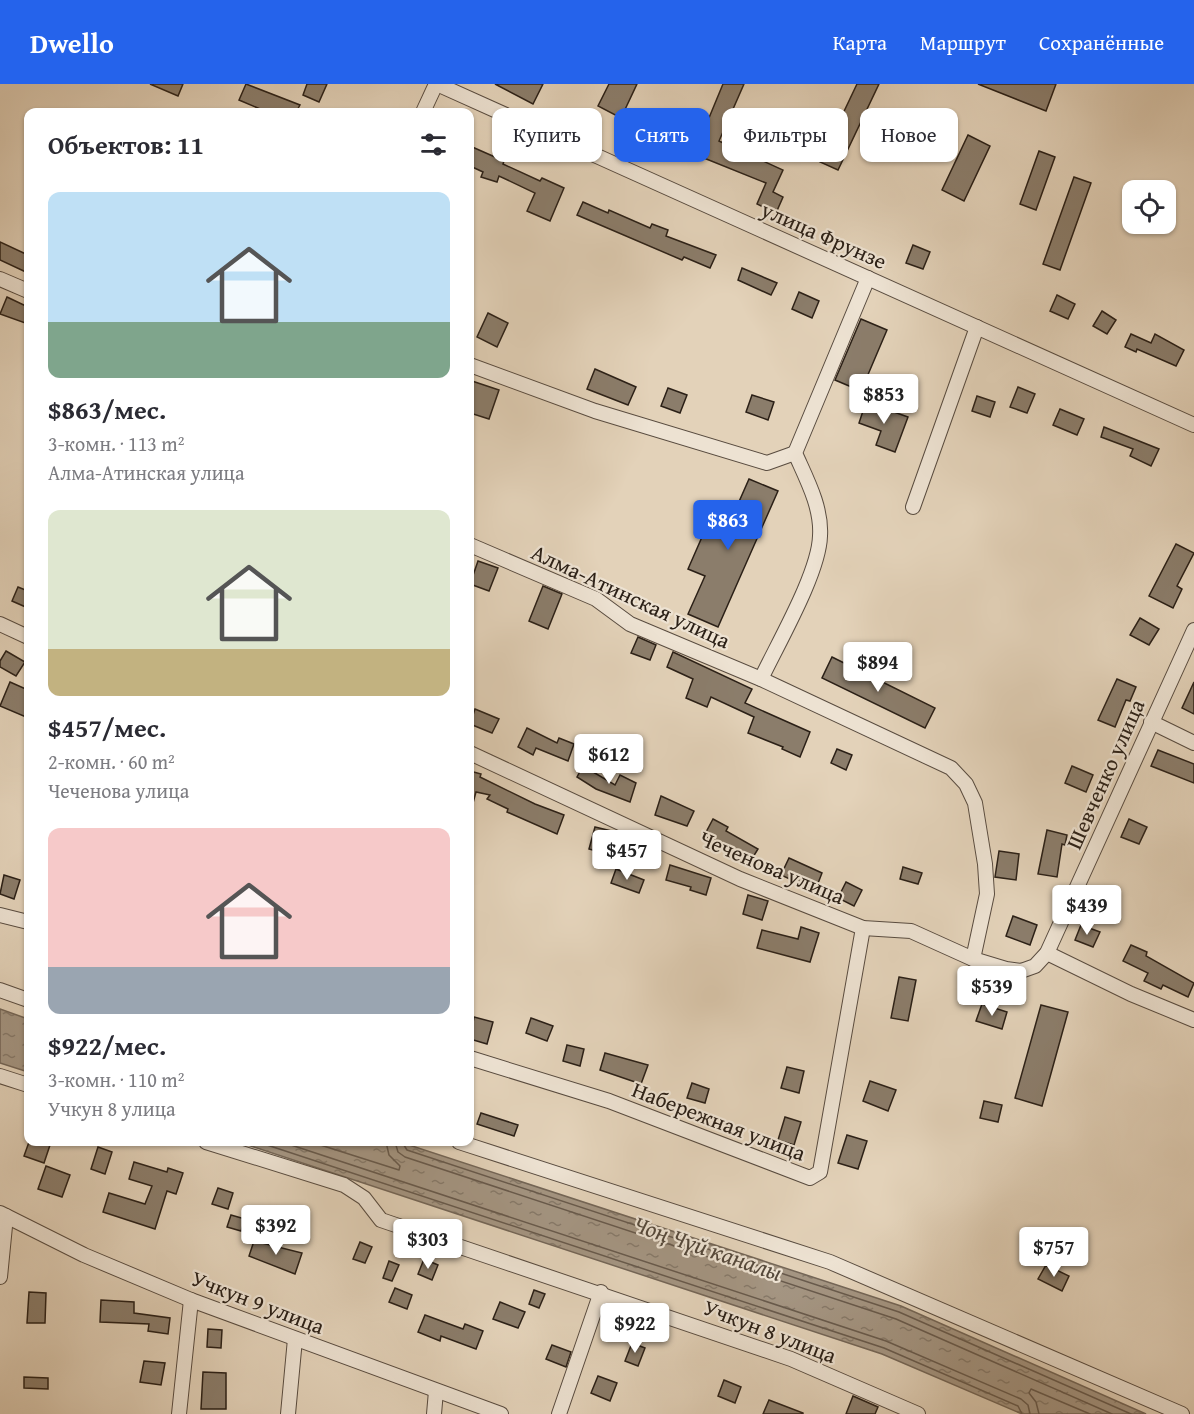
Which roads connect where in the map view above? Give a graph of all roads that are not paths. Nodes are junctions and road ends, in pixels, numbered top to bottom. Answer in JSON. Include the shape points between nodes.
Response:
{"nodes":[{"id":1,"x":436,"y":84,"type":"edge"},
{"id":2,"x":425,"y":108,"type":"edge"},
{"id":3,"x":868,"y":278,"type":"junction"},
{"id":4,"x":0,"y":279,"type":"edge"},
{"id":5,"x":24,"y":289,"type":"edge"},
{"id":6,"x":977,"y":327,"type":"junction"},
{"id":7,"x":474,"y":366,"type":"edge"},
{"id":8,"x":1194,"y":425,"type":"edge"},
{"id":9,"x":795,"y":453,"type":"junction"},
{"id":10,"x":913,"y":507,"type":"dead end"},
{"id":11,"x":474,"y":547,"type":"edge"},
{"id":12,"x":0,"y":624,"type":"edge"},
{"id":13,"x":1194,"y":630,"type":"edge"},
{"id":14,"x":24,"y":635,"type":"edge"},
{"id":15,"x":761,"y":679,"type":"junction"},
{"id":16,"x":1151,"y":722,"type":"junction"},
{"id":17,"x":1194,"y":743,"type":"edge"},
{"id":18,"x":474,"y":755,"type":"edge"},
{"id":19,"x":0,"y":915,"type":"edge"},
{"id":20,"x":24,"y":921,"type":"edge"},
{"id":21,"x":863,"y":928,"type":"junction"},
{"id":22,"x":1047,"y":953,"type":"junction"},
{"id":23,"x":974,"y":959,"type":"junction"},
{"id":24,"x":1035,"y":966,"type":"joint"},
{"id":25,"x":0,"y":990,"type":"edge"},
{"id":26,"x":24,"y":999,"type":"edge"},
{"id":27,"x":1194,"y":1020,"type":"edge"},
{"id":28,"x":474,"y":1059,"type":"edge"},
{"id":29,"x":0,"y":1076,"type":"edge"},
{"id":30,"x":24,"y":1084,"type":"edge"},
{"id":31,"x":219,"y":1146,"type":"edge"},
{"id":32,"x":471,"y":1146,"type":"edge"},
{"id":33,"x":3,"y":1215,"type":"edge"},
{"id":34,"x":0,"y":1277,"type":"edge"},
{"id":35,"x":601,"y":1292,"type":"junction"},
{"id":36,"x":191,"y":1300,"type":"junction"},
{"id":37,"x":295,"y":1339,"type":"junction"},
{"id":38,"x":436,"y":1391,"type":"junction"},
{"id":39,"x":179,"y":1414,"type":"edge"},
{"id":40,"x":288,"y":1414,"type":"edge"},
{"id":41,"x":434,"y":1414,"type":"edge"},
{"id":42,"x":501,"y":1414,"type":"edge"},
{"id":43,"x":559,"y":1414,"type":"edge"},
{"id":44,"x":918,"y":1414,"type":"edge"},
{"id":45,"x":1182,"y":1414,"type":"edge"}],
"edges":[{"from":1,"to":2,"type":"street"},
{"from":1,"to":3,"type":"street","name":"улица Фрунзе"},
{"from":3,"to":6,"type":"street","name":"улица Фрунзе"},
{"from":3,"to":9,"type":"street"},
{"from":4,"to":5,"type":"street"},
{"from":6,"to":8,"type":"street","name":"улица Фрунзе"},
{"from":6,"to":10,"type":"street"},
{"from":7,"to":9,"type":"street","via":[[595,411],[767,464]]},
{"from":9,"to":15,"type":"street","via":[[814,497],[820,535],[814,567]]},
{"from":11,"to":15,"type":"street","name":"Алма-Атинская улица","via":[[596,598],[630,624]]},
{"from":12,"to":14,"type":"street"},
{"from":13,"to":16,"type":"street","name":"Шевченко улица"},
{"from":15,"to":23,"type":"street","name":"Алма-Атинская улица","via":[[951,768],[966,784],[975,803],[987,894]]},
{"from":16,"to":17,"type":"street"},
{"from":16,"to":22,"type":"street","name":"Шевченко улица"},
{"from":18,"to":21,"type":"street","name":"Чеченова улица","via":[[740,879]]},
{"from":19,"to":20,"type":"street"},
{"from":21,"to":23,"type":"street","name":"Чеченова улица","via":[[911,931]]},
{"from":21,"to":28,"type":"street","name":"Набережная улица","via":[[820,1172],[810,1178],[609,1101]]},
{"from":22,"to":24,"type":"street","name":"Шевченко улица"},
{"from":22,"to":27,"type":"street"},
{"from":23,"to":24,"type":"street","name":"Чеченова улица","via":[[1021,971]]},
{"from":25,"to":26,"type":"street"},
{"from":29,"to":30,"type":"street"},
{"from":31,"to":35,"type":"street","name":"Учкун 8 улица","via":[[344,1185],[364,1198],[381,1220]]},
{"from":32,"to":45,"type":"street","via":[[830,1262]]},
{"from":33,"to":34,"type":"street"},
{"from":33,"to":36,"type":"street","name":"Учкун 9 улица","via":[[84,1255]]},
{"from":35,"to":43,"type":"street"},
{"from":35,"to":44,"type":"street","name":"Учкун 8 улица","via":[[791,1359]]},
{"from":36,"to":37,"type":"street","name":"Учкун 9 улица"},
{"from":36,"to":39,"type":"street"},
{"from":37,"to":38,"type":"street","name":"Учкун 9 улица"},
{"from":37,"to":40,"type":"street"},
{"from":38,"to":41,"type":"street"},
{"from":38,"to":42,"type":"street","name":"Учкун 9 улица"}]}
